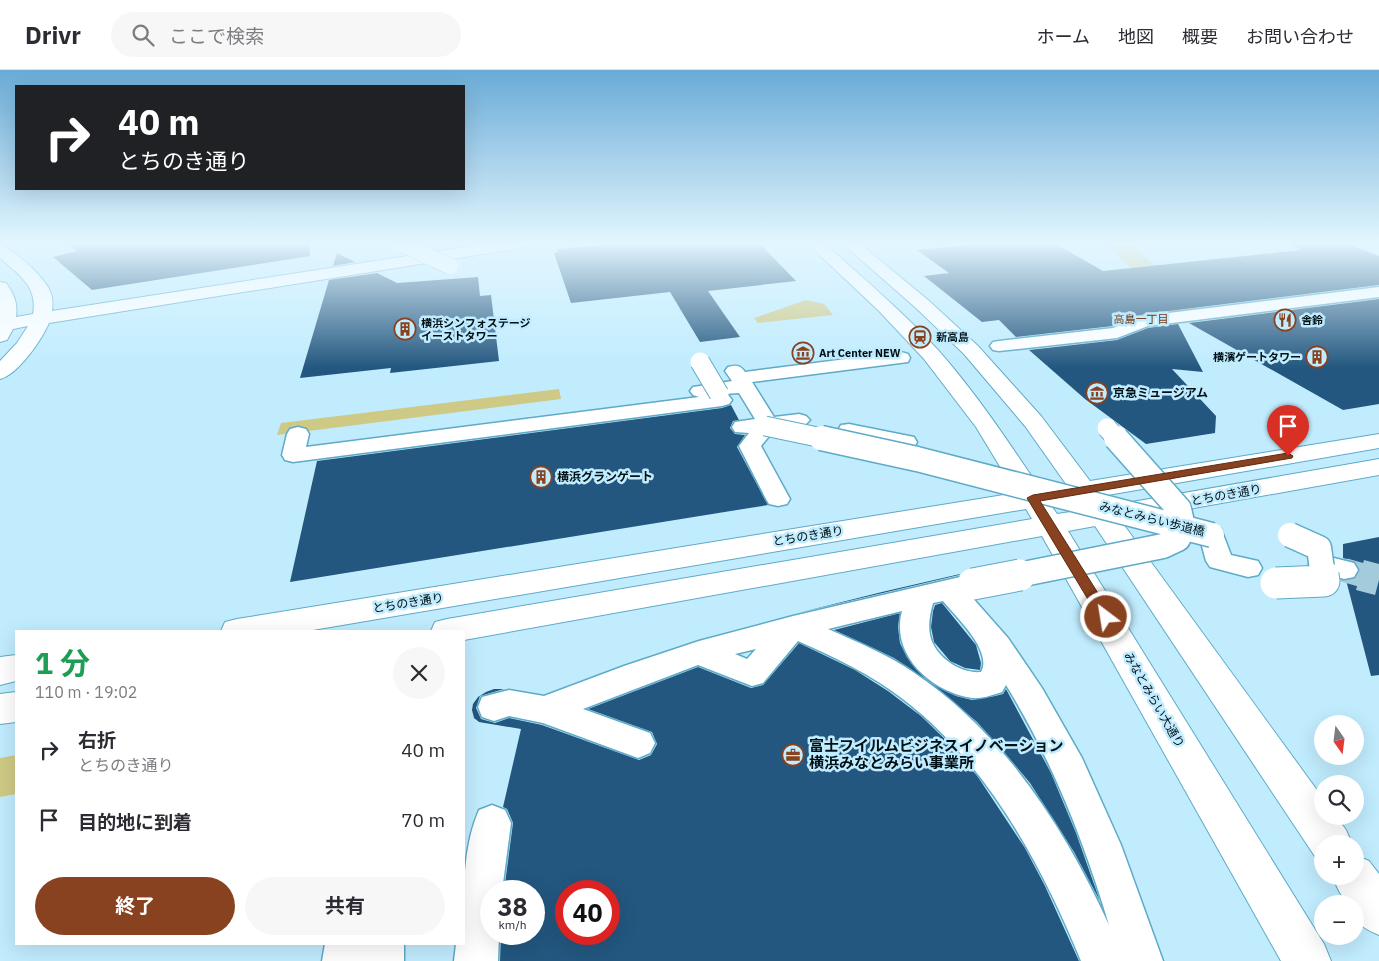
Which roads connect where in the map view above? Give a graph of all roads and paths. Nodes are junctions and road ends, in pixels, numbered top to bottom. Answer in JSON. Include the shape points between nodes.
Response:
{"nodes":[{"id":1,"x":36,"y":285,"type":"edge"},
{"id":2,"x":213,"y":285,"type":"edge"},
{"id":3,"x":236,"y":285,"type":"edge"},
{"id":4,"x":860,"y":285,"type":"edge"},
{"id":5,"x":899,"y":285,"type":"edge"},
{"id":6,"x":0,"y":287,"type":"edge"},
{"id":7,"x":1379,"y":292,"type":"edge"},
{"id":8,"x":42,"y":313,"type":"junction"},
{"id":9,"x":3,"y":322,"type":"edge"},
{"id":10,"x":999,"y":346,"type":"dead end"},
{"id":11,"x":901,"y":358,"type":"dead end"},
{"id":12,"x":0,"y":374,"type":"edge"},
{"id":13,"x":740,"y":378,"type":"junction"},
{"id":14,"x":799,"y":420,"type":"dead end"},
{"id":15,"x":768,"y":424,"type":"junction"},
{"id":16,"x":739,"y":429,"type":"junction"},
{"id":17,"x":849,"y":430,"type":"dead end"},
{"id":18,"x":1118,"y":434,"type":"dead end"},
{"id":19,"x":345,"y":437,"type":"dead end"},
{"id":20,"x":1379,"y":441,"type":"edge"},
{"id":21,"x":304,"y":443,"type":"dead end"},
{"id":22,"x":908,"y":458,"type":"junction"},
{"id":23,"x":1379,"y":467,"type":"edge"},
{"id":24,"x":778,"y":500,"type":"dead end"},
{"id":25,"x":1094,"y":504,"type":"junction"},
{"id":26,"x":1042,"y":512,"type":"junction"},
{"id":27,"x":1182,"y":527,"type":"junction"},
{"id":28,"x":1290,"y":535,"type":"dead end"},
{"id":29,"x":1248,"y":568,"type":"dead end"},
{"id":30,"x":1276,"y":583,"type":"dead end"},
{"id":31,"x":960,"y":597,"type":"junction"},
{"id":32,"x":793,"y":627,"type":"junction"},
{"id":33,"x":244,"y":630,"type":"edge"},
{"id":34,"x":452,"y":630,"type":"edge"},
{"id":35,"x":997,"y":646,"type":"junction"},
{"id":36,"x":15,"y":668,"type":"edge"},
{"id":37,"x":0,"y":671,"type":"edge"},
{"id":38,"x":15,"y":706,"type":"edge"},
{"id":39,"x":494,"y":707,"type":"dead end"},
{"id":40,"x":0,"y":709,"type":"edge"},
{"id":41,"x":545,"y":710,"type":"junction"},
{"id":42,"x":638,"y":744,"type":"dead end"},
{"id":43,"x":492,"y":823,"type":"dead end"},
{"id":44,"x":1326,"y":835,"type":"edge"},
{"id":45,"x":1360,"y":885,"type":"edge"},
{"id":46,"x":1379,"y":912,"type":"edge"},
{"id":47,"x":346,"y":945,"type":"edge"},
{"id":48,"x":383,"y":945,"type":"edge"},
{"id":49,"x":344,"y":961,"type":"edge"},
{"id":50,"x":382,"y":961,"type":"edge"},
{"id":51,"x":476,"y":961,"type":"edge"},
{"id":52,"x":1104,"y":961,"type":"edge"},
{"id":53,"x":1141,"y":961,"type":"edge"},
{"id":54,"x":1308,"y":961,"type":"edge"}],
"edges":[{"from":1,"to":8,"type":"street","via":[[42,292]]},
{"from":2,"to":8,"type":"street"},
{"from":3,"to":8,"type":"street"},
{"from":4,"to":26,"type":"street","name":"みなとみらい大通り","via":[[952,380],[986,425]]},
{"from":5,"to":25,"type":"street","via":[[995,375]]},
{"from":6,"to":9,"type":"street","via":[[8,298]]},
{"from":7,"to":10,"type":"street","via":[[1144,321],[1117,333]]},
{"from":8,"to":9,"type":"street"},
{"from":8,"to":12,"type":"street","via":[[34,335]]},
{"from":11,"to":13,"type":"street"},
{"from":13,"to":15,"type":"street"},
{"from":13,"to":19,"type":"street"},
{"from":14,"to":15,"type":"street"},
{"from":15,"to":16,"type":"street"},
{"from":15,"to":24,"type":"street","via":[[750,446]]},
{"from":16,"to":21,"type":"street","via":[[711,382]]},
{"from":16,"to":22,"type":"street","name":"みなとみらい歩道橋","bridge":true,"via":[[765,426]]},
{"from":17,"to":22,"type":"street","via":[[882,434],[906,442]]},
{"from":18,"to":27,"type":"street","bridge":true,"via":[[1179,509],[1183,516]]},
{"from":20,"to":25,"type":"street"},
{"from":22,"to":27,"type":"street","name":"みなとみらい歩道橋","bridge":true},
{"from":23,"to":25,"type":"street","name":"とちのき通り"},
{"from":25,"to":26,"type":"street"},
{"from":25,"to":44,"type":"street"},
{"from":26,"to":33,"type":"street","name":"とちのき通り"},
{"from":26,"to":34,"type":"street"},
{"from":26,"to":54,"type":"street","name":"みなとみらい大通り"},
{"from":27,"to":29,"type":"street","name":"みなとみらい歩道橋","bridge":true,"via":[[1212,534],[1219,560]]},
{"from":27,"to":31,"type":"street","bridge":true,"via":[[1181,537],[1163,546]]},
{"from":28,"to":30,"type":"street","bridge":true,"via":[[1319,548],[1332,567],[1324,581]]},
{"from":31,"to":32,"type":"street"},
{"from":31,"to":35,"type":"street"},
{"from":31,"to":35,"type":"street","via":[[916,612],[915,637],[921,652],[952,678],[973,686],[990,682],[998,668]]},
{"from":32,"to":41,"type":"street","via":[[752,674],[699,653]]},
{"from":32,"to":52,"type":"street","via":[[903,681],[962,733],[1007,786],[1040,836],[1074,895]]},
{"from":35,"to":53,"type":"street","via":[[1068,764],[1120,891]]},
{"from":36,"to":37,"type":"street"},
{"from":38,"to":40,"type":"street"},
{"from":39,"to":41,"type":"street","via":[[509,703]]},
{"from":41,"to":42,"type":"street"},
{"from":43,"to":51,"type":"street","via":[[480,904]]},
{"from":45,"to":46,"type":"street"},
{"from":47,"to":49,"type":"street"},
{"from":48,"to":50,"type":"street"}]}
